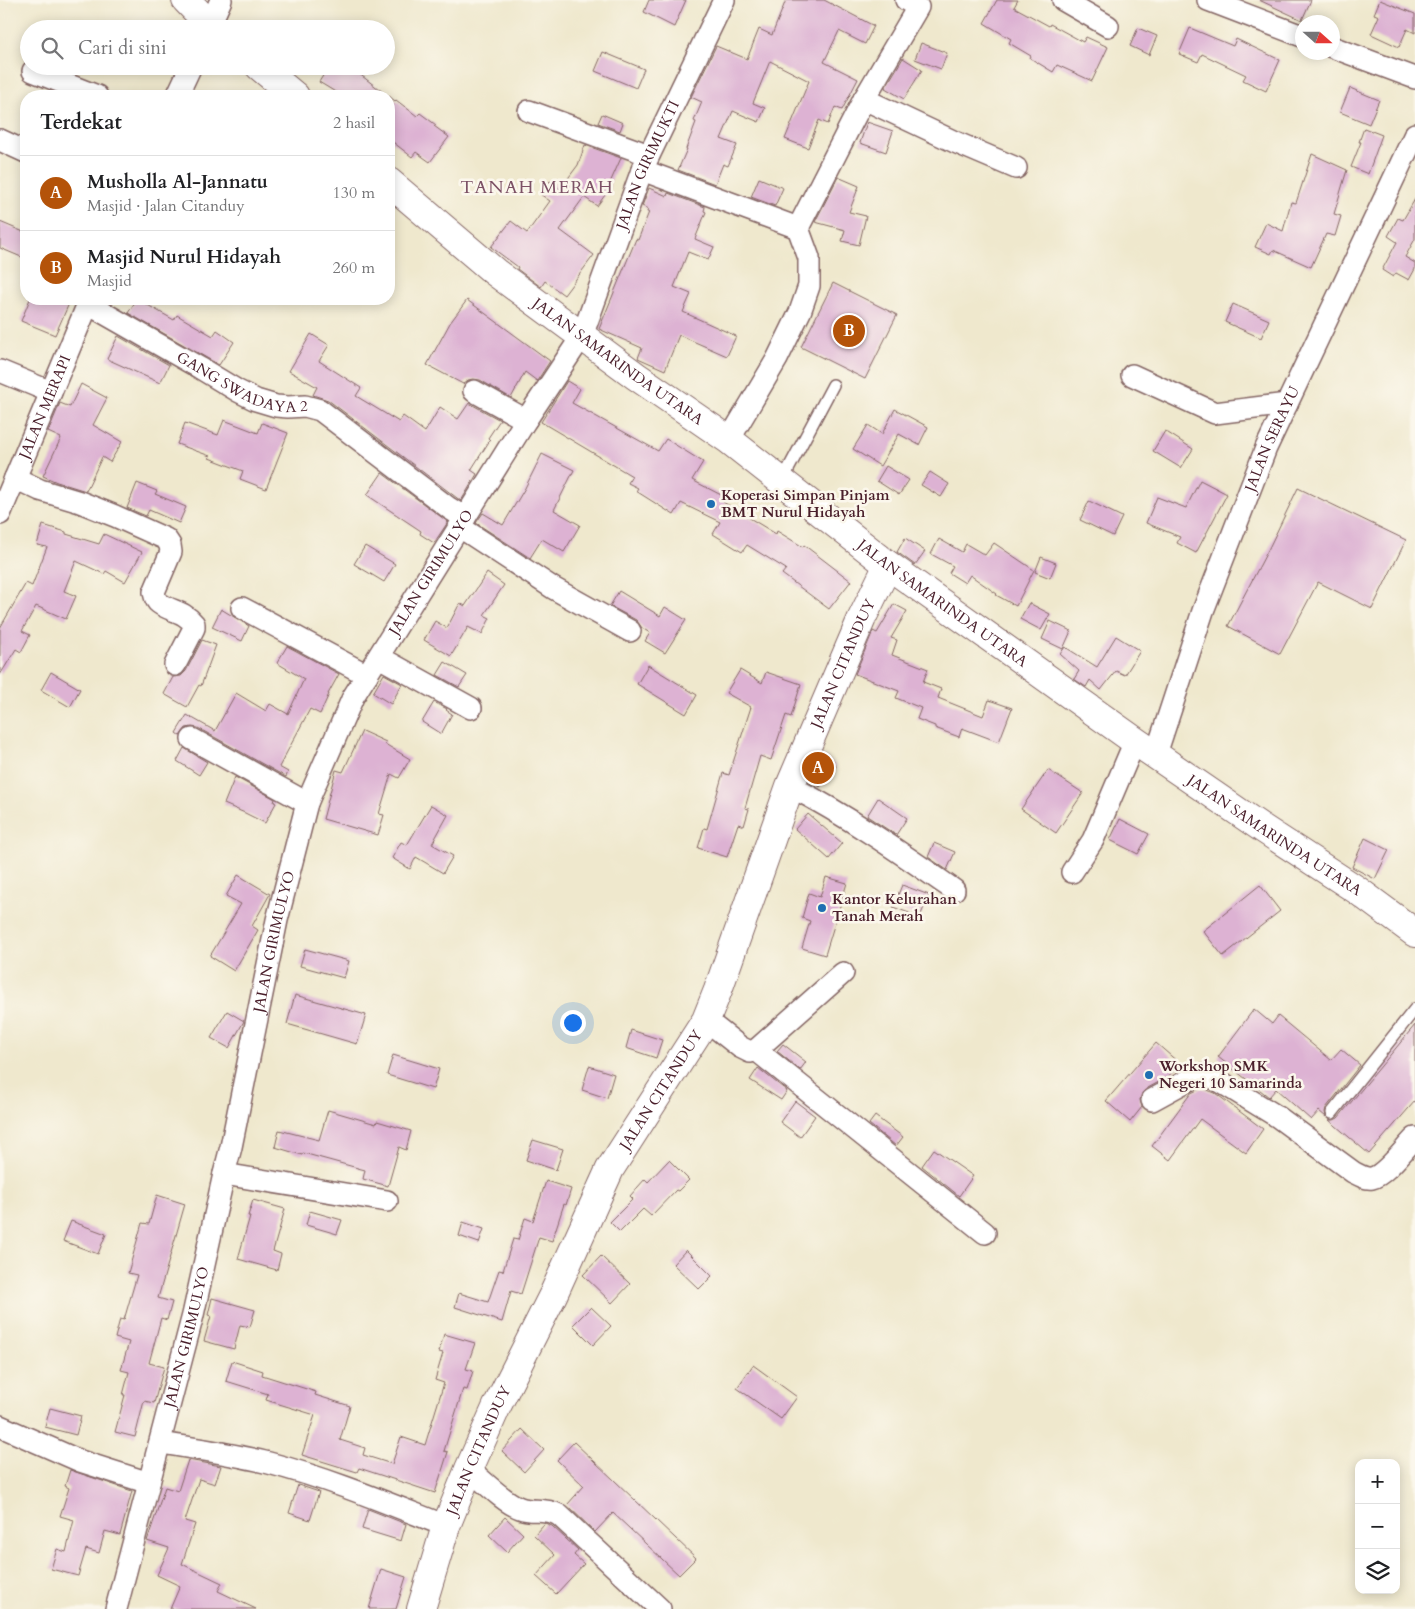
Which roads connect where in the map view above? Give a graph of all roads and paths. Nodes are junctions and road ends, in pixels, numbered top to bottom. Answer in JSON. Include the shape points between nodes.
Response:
{"nodes":[{"id":1,"x":186,"y":0,"type":"edge"},
{"id":2,"x":220,"y":0,"type":"edge"},
{"id":3,"x":724,"y":0,"type":"edge"},
{"id":4,"x":1063,"y":0,"type":"edge"},
{"id":5,"x":1208,"y":0,"type":"edge"},
{"id":6,"x":915,"y":2,"type":"edge"},
{"id":7,"x":203,"y":20,"type":"edge"},
{"id":8,"x":213,"y":20,"type":"edge"},
{"id":9,"x":1108,"y":26,"type":"dead end"},
{"id":10,"x":1295,"y":33,"type":"edge"},
{"id":11,"x":1340,"y":50,"type":"edge"},
{"id":12,"x":43,"y":75,"type":"edge"},
{"id":13,"x":187,"y":75,"type":"edge"},
{"id":14,"x":270,"y":75,"type":"edge"},
{"id":15,"x":1415,"y":78,"type":"edge"},
{"id":16,"x":82,"y":90,"type":"edge"},
{"id":17,"x":180,"y":90,"type":"edge"},
{"id":18,"x":287,"y":90,"type":"edge"},
{"id":19,"x":864,"y":99,"type":"junction"},
{"id":20,"x":530,"y":111,"type":"dead end"},
{"id":21,"x":1415,"y":134,"type":"edge"},
{"id":22,"x":0,"y":140,"type":"edge"},
{"id":23,"x":20,"y":149,"type":"edge"},
{"id":24,"x":646,"y":162,"type":"junction"},
{"id":25,"x":1016,"y":168,"type":"dead end"},
{"id":26,"x":395,"y":187,"type":"edge"},
{"id":27,"x":798,"y":228,"type":"junction"},
{"id":28,"x":88,"y":305,"type":"edge"},
{"id":29,"x":94,"y":305,"type":"edge"},
{"id":30,"x":582,"y":336,"type":"junction"},
{"id":31,"x":0,"y":371,"type":"edge"},
{"id":32,"x":1132,"y":375,"type":"dead end"},
{"id":33,"x":833,"y":385,"type":"dead end"},
{"id":34,"x":474,"y":391,"type":"dead end"},
{"id":35,"x":51,"y":392,"type":"junction"},
{"id":36,"x":1287,"y":404,"type":"junction"},
{"id":37,"x":526,"y":420,"type":"junction"},
{"id":38,"x":729,"y":440,"type":"junction"},
{"id":39,"x":15,"y":478,"type":"junction"},
{"id":40,"x":782,"y":481,"type":"junction"},
{"id":41,"x":0,"y":514,"type":"edge"},
{"id":42,"x":462,"y":523,"type":"junction"},
{"id":43,"x":888,"y":565,"type":"junction"},
{"id":44,"x":242,"y":608,"type":"dead end"},
{"id":45,"x":630,"y":631,"type":"dead end"},
{"id":46,"x":379,"y":657,"type":"junction"},
{"id":47,"x":175,"y":665,"type":"dead end"},
{"id":48,"x":367,"y":675,"type":"junction"},
{"id":49,"x":471,"y":708,"type":"dead end"},
{"id":50,"x":192,"y":739,"type":"dead end"},
{"id":51,"x":1145,"y":748,"type":"junction"},
{"id":52,"x":790,"y":786,"type":"junction"},
{"id":53,"x":306,"y":803,"type":"junction"},
{"id":54,"x":1072,"y":872,"type":"dead end"},
{"id":55,"x":954,"y":890,"type":"dead end"},
{"id":56,"x":1415,"y":933,"type":"edge"},
{"id":57,"x":844,"y":973,"type":"dead end"},
{"id":58,"x":1415,"y":1009,"type":"edge"},
{"id":59,"x":706,"y":1020,"type":"junction"},
{"id":60,"x":756,"y":1050,"type":"junction"},
{"id":61,"x":1152,"y":1100,"type":"dead end"},
{"id":62,"x":1332,"y":1113,"type":"dead end"},
{"id":63,"x":1415,"y":1138,"type":"edge"},
{"id":64,"x":224,"y":1174,"type":"junction"},
{"id":65,"x":388,"y":1201,"type":"dead end"},
{"id":66,"x":985,"y":1233,"type":"dead end"},
{"id":67,"x":0,"y":1426,"type":"edge"},
{"id":68,"x":161,"y":1443,"type":"junction"},
{"id":69,"x":469,"y":1469,"type":"junction"},
{"id":70,"x":149,"y":1483,"type":"junction"},
{"id":71,"x":446,"y":1526,"type":"junction"},
{"id":72,"x":427,"y":1607,"type":"edge"},
{"id":73,"x":116,"y":1609,"type":"edge"},
{"id":74,"x":660,"y":1609,"type":"edge"}],
"edges":[{"from":1,"to":7,"type":"main road"},
{"from":2,"to":8,"type":"street"},
{"from":3,"to":24,"type":"street","name":"JALAN GIRIMUKTI"},
{"from":4,"to":9,"type":"street"},
{"from":5,"to":10,"type":"street"},
{"from":6,"to":19,"type":"street"},
{"from":11,"to":15,"type":"street"},
{"from":12,"to":16,"type":"street"},
{"from":13,"to":17,"type":"street"},
{"from":14,"to":18,"type":"main road"},
{"from":19,"to":25,"type":"street"},
{"from":19,"to":27,"type":"street"},
{"from":20,"to":24,"type":"street"},
{"from":21,"to":36,"type":"street","name":"JALAN SERAYU"},
{"from":22,"to":23,"type":"street"},
{"from":24,"to":27,"type":"street"},
{"from":24,"to":30,"type":"street","name":"JALAN GIRIMUKTI"},
{"from":26,"to":30,"type":"main road","name":"JALAN SAMARINDA UTARA","via":[[495,272]]},
{"from":27,"to":38,"type":"street","via":[[809,258],[809,286],[777,359]]},
{"from":28,"to":35,"type":"street","name":"JALAN MERAPI"},
{"from":29,"to":42,"type":"street","name":"GANG SWADAYA 2","via":[[256,400],[276,406],[305,406],[320,410],[450,508]]},
{"from":30,"to":37,"type":"street","name":"JALAN GIRIMULYO"},
{"from":30,"to":38,"type":"main road","name":"JALAN SAMARINDA UTARA"},
{"from":31,"to":35,"type":"street"},
{"from":32,"to":36,"type":"street","via":[[1215,413]]},
{"from":33,"to":40,"type":"lane"},
{"from":34,"to":37,"type":"street"},
{"from":35,"to":39,"type":"street","name":"JALAN MERAPI"},
{"from":36,"to":51,"type":"street","name":"JALAN SERAYU","via":[[1266,448]]},
{"from":37,"to":42,"type":"street","name":"JALAN GIRIMULYO"},
{"from":38,"to":40,"type":"main road","name":"JALAN SAMARINDA UTARA"},
{"from":39,"to":41,"type":"street","name":"JALAN MERAPI"},
{"from":39,"to":47,"type":"street","via":[[115,516],[166,540],[171,552],[154,592],[155,598],[158,603],[181,612],[194,624]]},
{"from":40,"to":43,"type":"main road","name":"JALAN SAMARINDA UTARA"},
{"from":42,"to":45,"type":"street","name":"GANG SWADAYA 2","via":[[553,588]]},
{"from":42,"to":46,"type":"street","name":"JALAN GIRIMULYO"},
{"from":43,"to":51,"type":"main road","name":"JALAN SAMARINDA UTARA"},
{"from":43,"to":52,"type":"main road","name":"JALAN CITANDUY"},
{"from":44,"to":48,"type":"street"},
{"from":46,"to":48,"type":"street","name":"JALAN GIRIMULYO"},
{"from":46,"to":49,"type":"street"},
{"from":48,"to":53,"type":"street","name":"JALAN GIRIMULYO"},
{"from":50,"to":53,"type":"street"},
{"from":51,"to":54,"type":"street","name":"JALAN SERAYU"},
{"from":51,"to":56,"type":"main road","name":"JALAN SAMARINDA UTARA","via":[[1357,890]]},
{"from":52,"to":55,"type":"street","via":[[824,803]]},
{"from":52,"to":59,"type":"main road","name":"JALAN CITANDUY"},
{"from":53,"to":64,"type":"street","name":"JALAN GIRIMULYO","via":[[277,920]]},
{"from":57,"to":60,"type":"street"},
{"from":58,"to":62,"type":"lane"},
{"from":59,"to":60,"type":"street","via":[[745,1051]]},
{"from":59,"to":69,"type":"main road","name":"JALAN CITANDUY","via":[[610,1169]]},
{"from":60,"to":66,"type":"street"},
{"from":61,"to":63,"type":"street","via":[[1194,1077],[1216,1078],[1278,1117],[1362,1177],[1382,1174]]},
{"from":64,"to":65,"type":"street"},
{"from":64,"to":68,"type":"street","name":"JALAN GIRIMULYO"},
{"from":67,"to":70,"type":"street","via":[[80,1462]]},
{"from":68,"to":70,"type":"street","name":"JALAN GIRIMULYO"},
{"from":68,"to":71,"type":"street","via":[[270,1463],[348,1488]]},
{"from":69,"to":71,"type":"main road","name":"JALAN CITANDUY"},
{"from":69,"to":74,"type":"street","via":[[518,1508],[550,1510],[559,1515]]},
{"from":70,"to":73,"type":"street","name":"JALAN GIRIMULYO"},
{"from":71,"to":72,"type":"main road","name":"JALAN CITANDUY"}]}
